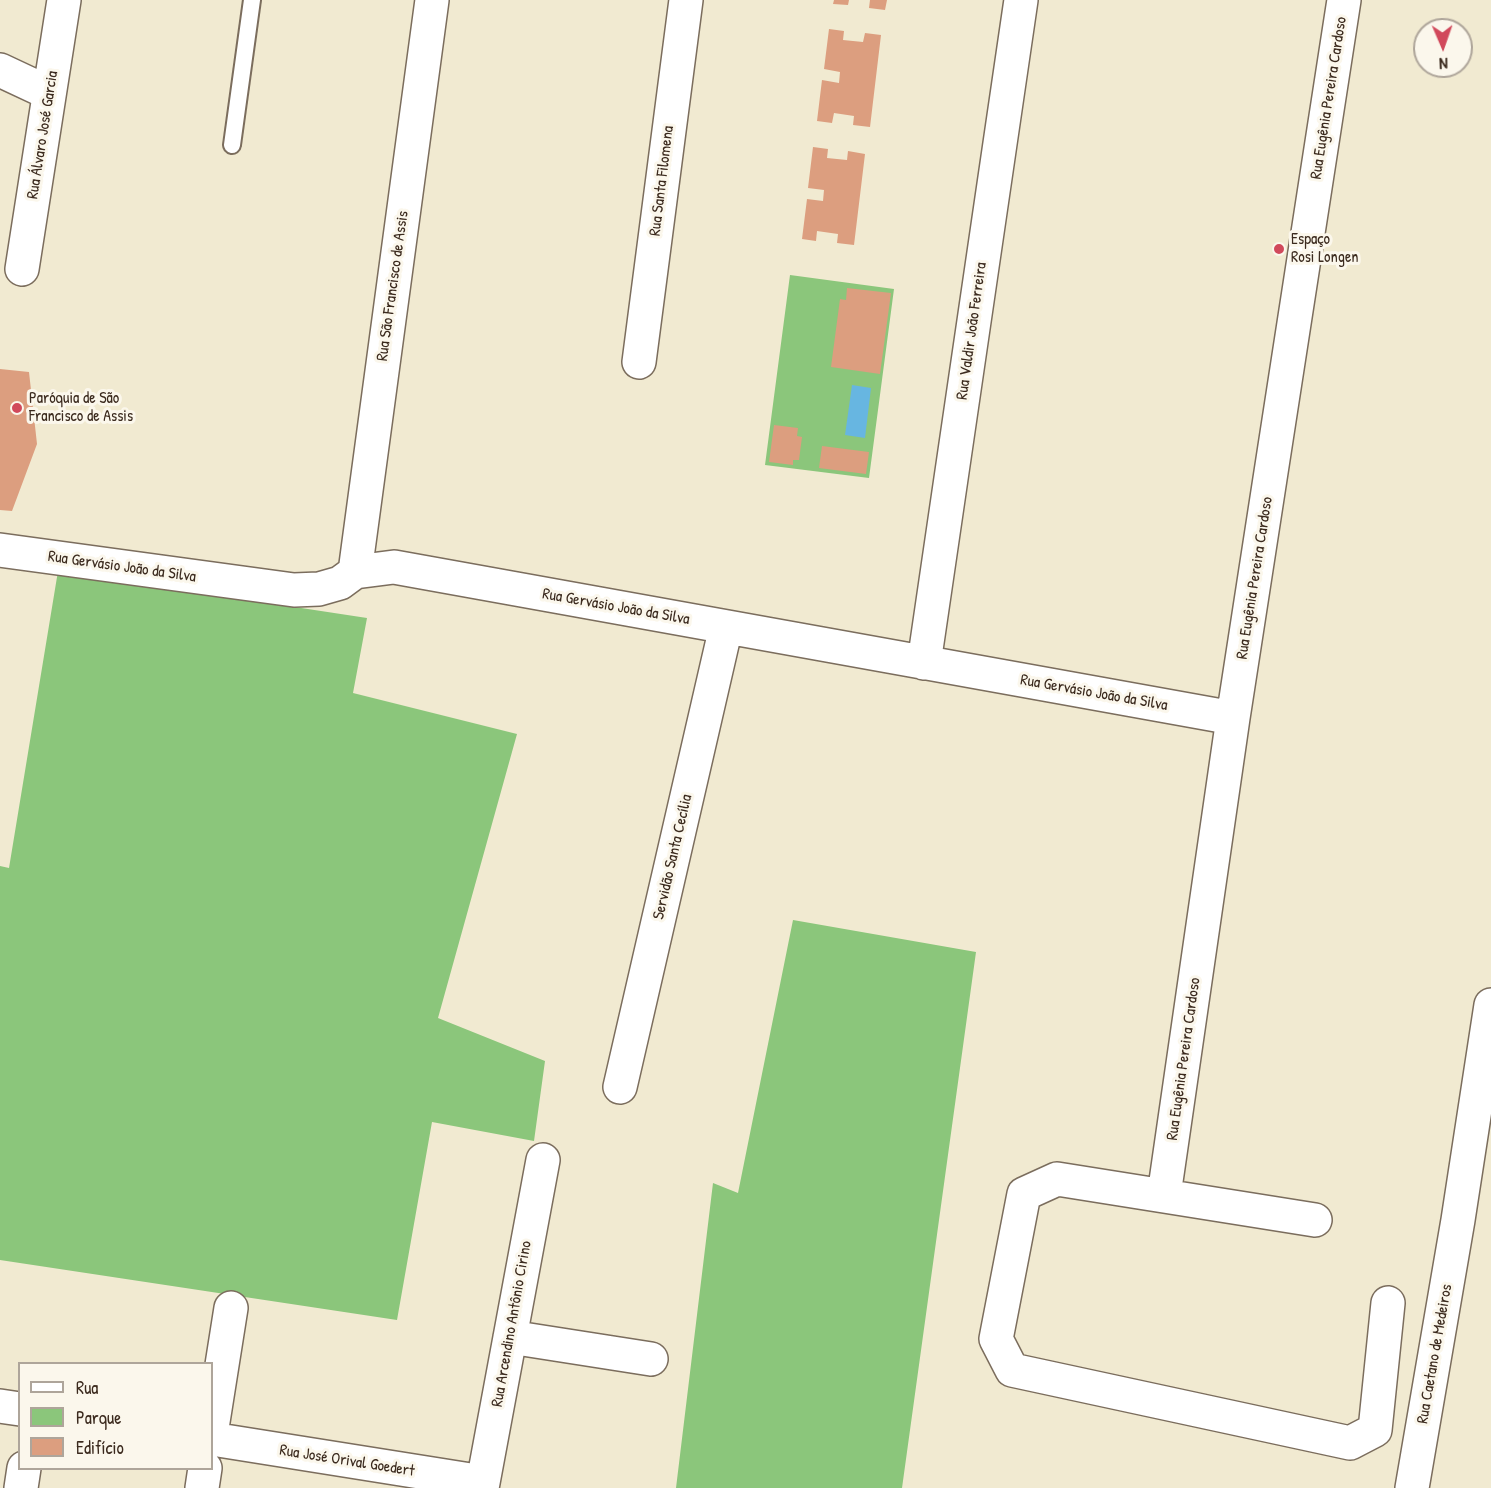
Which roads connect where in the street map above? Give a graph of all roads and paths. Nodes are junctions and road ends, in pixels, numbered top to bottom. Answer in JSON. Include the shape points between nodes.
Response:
{"nodes":[{"id":1,"x":64,"y":0,"type":"edge"},
{"id":2,"x":252,"y":0,"type":"edge"},
{"id":3,"x":432,"y":0,"type":"edge"},
{"id":4,"x":686,"y":0,"type":"edge"},
{"id":5,"x":1021,"y":0,"type":"edge"},
{"id":6,"x":1344,"y":0,"type":"edge"},
{"id":7,"x":0,"y":70,"type":"edge"},
{"id":8,"x":50,"y":93,"type":"junction"},
{"id":9,"x":232,"y":145,"type":"dead end"},
{"id":10,"x":22,"y":269,"type":"dead end"},
{"id":11,"x":639,"y":362,"type":"dead end"},
{"id":12,"x":0,"y":550,"type":"edge"},
{"id":13,"x":355,"y":572,"type":"junction"},
{"id":14,"x":726,"y":627,"type":"junction"},
{"id":15,"x":924,"y":663,"type":"junction"},
{"id":16,"x":1233,"y":718,"type":"junction"},
{"id":17,"x":1491,"y":1005,"type":"edge"},
{"id":18,"x":620,"y":1087,"type":"dead end"},
{"id":19,"x":543,"y":1160,"type":"dead end"},
{"id":20,"x":1164,"y":1195,"type":"junction"},
{"id":21,"x":1315,"y":1220,"type":"dead end"},
{"id":22,"x":1388,"y":1303,"type":"dead end"},
{"id":23,"x":231,"y":1308,"type":"dead end"},
{"id":24,"x":510,"y":1337,"type":"junction"},
{"id":25,"x":651,"y":1359,"type":"dead end"},
{"id":26,"x":0,"y":1406,"type":"edge"},
{"id":27,"x":18,"y":1409,"type":"edge"},
{"id":28,"x":213,"y":1422,"type":"edge"},
{"id":29,"x":213,"y":1439,"type":"edge"},
{"id":30,"x":24,"y":1470,"type":"edge"},
{"id":31,"x":205,"y":1470,"type":"edge"},
{"id":32,"x":483,"y":1485,"type":"edge"},
{"id":33,"x":21,"y":1488,"type":"edge"},
{"id":34,"x":202,"y":1488,"type":"edge"},
{"id":35,"x":1412,"y":1488,"type":"edge"}],
"edges":[{"from":1,"to":8,"type":"street","name":"Rua Álvaro José Garcia"},
{"from":2,"to":9,"type":"lane"},
{"from":3,"to":13,"type":"street","name":"Rua São Francisco de Assis"},
{"from":4,"to":11,"type":"street","name":"Rua Santa Filomena"},
{"from":5,"to":15,"type":"street","name":"Rua Valdir João Ferreira"},
{"from":6,"to":16,"type":"street","name":"Rua Eugênia Pereira Cardoso"},
{"from":7,"to":8,"type":"street"},
{"from":8,"to":10,"type":"street","name":"Rua Álvaro José Garcia"},
{"from":12,"to":13,"type":"street","name":"Rua Gervásio João da Silva","via":[[294,590],[319,590],[340,583]]},
{"from":13,"to":14,"type":"street","name":"Rua Gervásio João da Silva","via":[[394,567]]},
{"from":14,"to":15,"type":"street","name":"Rua Gervásio João da Silva"},
{"from":14,"to":18,"type":"street","name":"Servidão Santa Cecília"},
{"from":15,"to":16,"type":"street","name":"Rua Gervásio João da Silva"},
{"from":16,"to":20,"type":"street","name":"Rua Eugênia Pereira Cardoso"},
{"from":17,"to":35,"type":"street","name":"Rua Caetano de Medeiros"},
{"from":19,"to":24,"type":"street","name":"Rua Arcendino Antônio Cirino"},
{"from":20,"to":21,"type":"street"},
{"from":20,"to":22,"type":"street","via":[[1056,1179],[1024,1194],[996,1339],[1012,1370],[1350,1443],[1375,1430]]},
{"from":23,"to":28,"type":"street"},
{"from":24,"to":25,"type":"street"},
{"from":24,"to":32,"type":"street","name":"Rua Arcendino Antônio Cirino"},
{"from":26,"to":27,"type":"street"},
{"from":29,"to":32,"type":"street","name":"Rua José Orival Goedert"},
{"from":30,"to":33,"type":"street"},
{"from":31,"to":34,"type":"street"}]}
